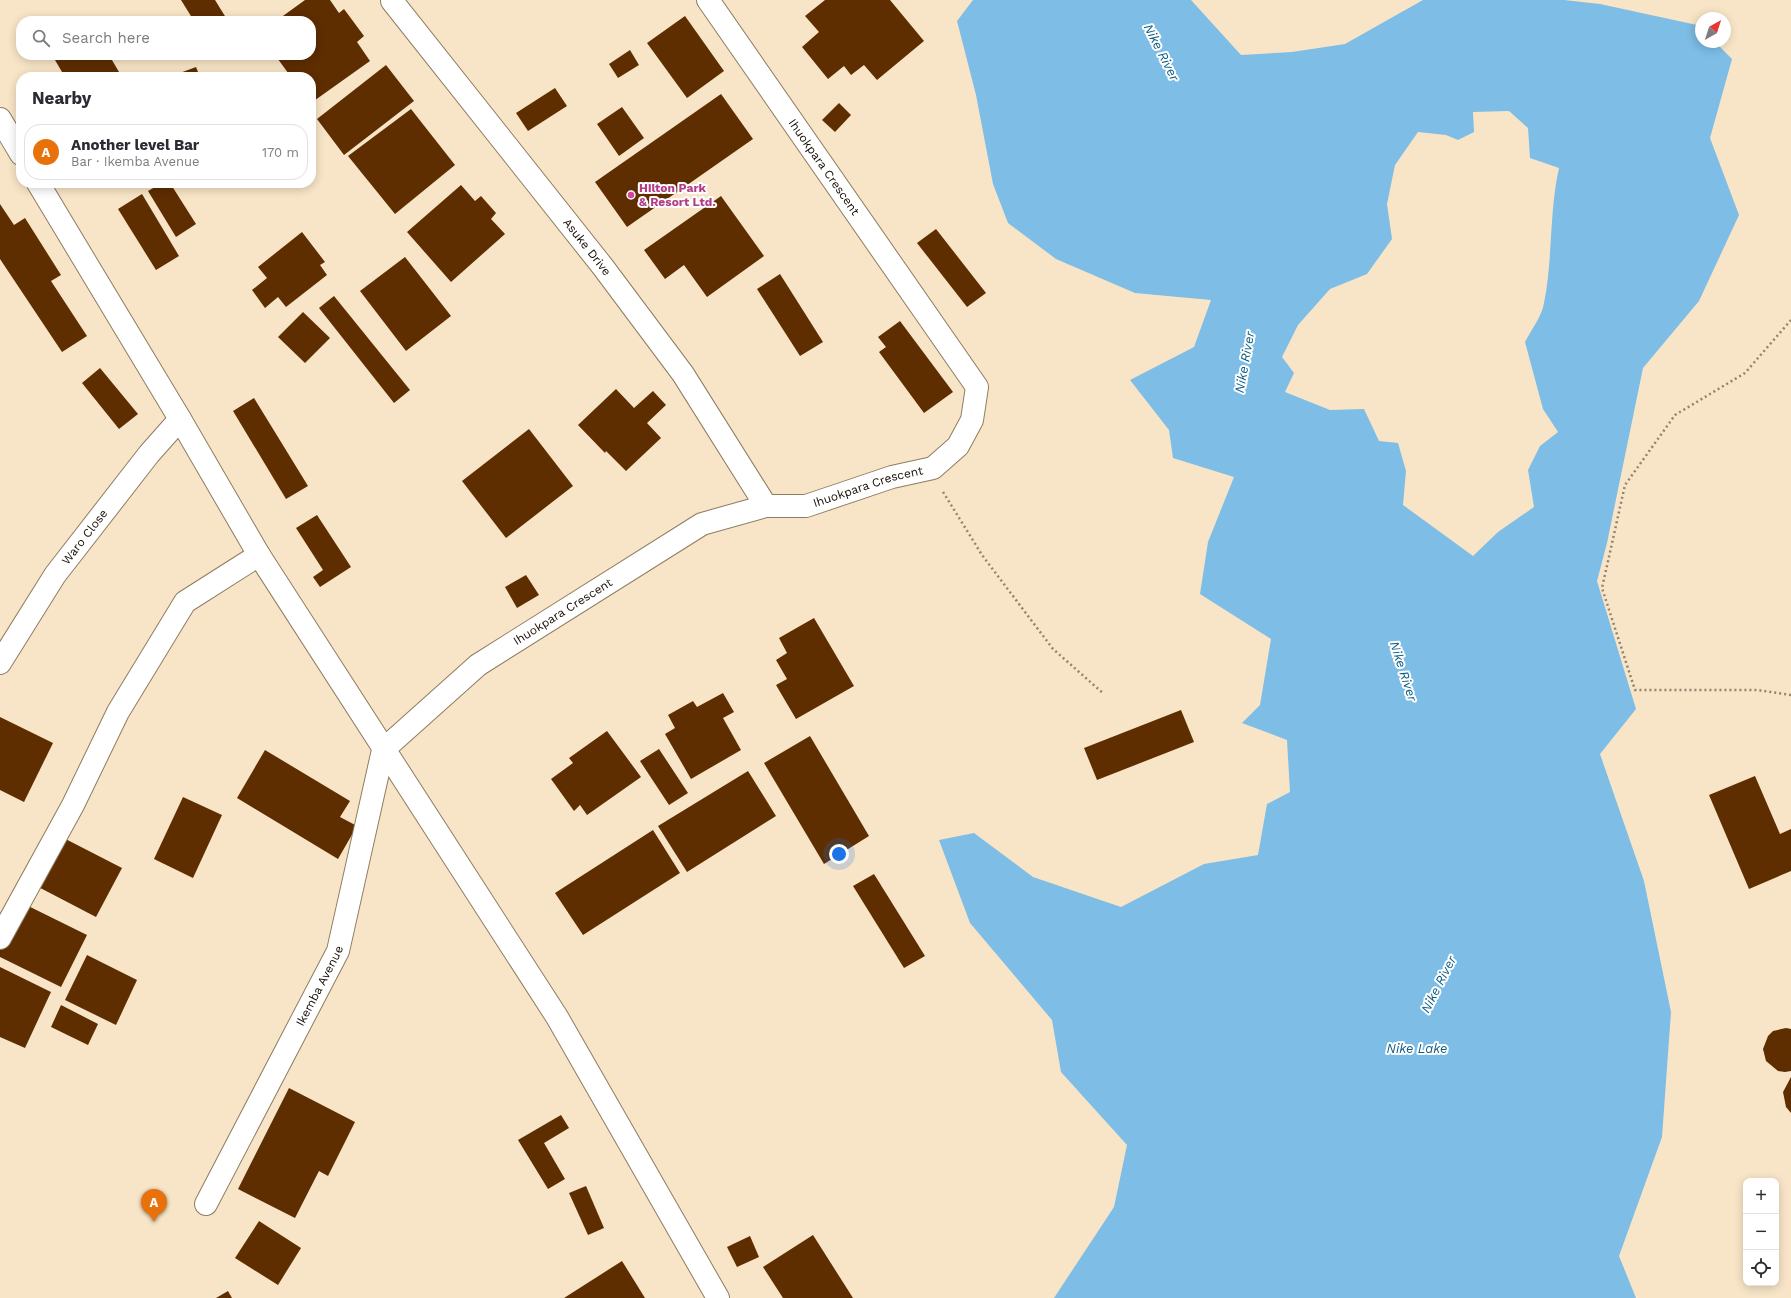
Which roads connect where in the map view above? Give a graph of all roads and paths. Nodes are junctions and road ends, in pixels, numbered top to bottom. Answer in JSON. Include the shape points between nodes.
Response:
{"nodes":[{"id":1,"x":708,"y":0,"type":"edge"},
{"id":2,"x":392,"y":1,"type":"edge"},
{"id":3,"x":0,"y":119,"type":"edge"},
{"id":4,"x":16,"y":146,"type":"edge"},
{"id":5,"x":41,"y":188,"type":"edge"},
{"id":6,"x":1791,"y":320,"type":"edge"},
{"id":7,"x":180,"y":419,"type":"junction"},
{"id":8,"x":933,"y":468,"type":"junction"},
{"id":9,"x":766,"y":506,"type":"junction"},
{"id":10,"x":259,"y":555,"type":"junction"},
{"id":11,"x":0,"y":663,"type":"edge"},
{"id":12,"x":1104,"y":694,"type":"dead end"},
{"id":13,"x":1791,"y":694,"type":"edge"},
{"id":14,"x":383,"y":750,"type":"junction"},
{"id":15,"x":0,"y":938,"type":"edge"},
{"id":16,"x":206,"y":1204,"type":"dead end"},
{"id":17,"x":718,"y":1298,"type":"edge"}],
"edges":[{"from":1,"to":8,"type":"street","name":"Ihuokpara Crescent","via":[[977,388],[972,420],[958,446]]},
{"from":2,"to":9,"type":"street","name":"Asuke Drive","via":[[603,267],[683,374]]},
{"from":3,"to":4,"type":"street"},
{"from":5,"to":7,"type":"street"},
{"from":6,"to":13,"type":"path","via":[[1745,373],[1675,415],[1625,485],[1602,588],[1635,690],[1758,690]]},
{"from":7,"to":10,"type":"street"},
{"from":7,"to":11,"type":"street","name":"Waro Close","via":[[149,454],[55,575]]},
{"from":8,"to":9,"type":"street","name":"Ihuokpara Crescent","via":[[892,477],[806,506]]},
{"from":8,"to":12,"type":"path","via":[[944,495],[982,555],[1054,649]]},
{"from":9,"to":14,"type":"street","name":"Ihuokpara Crescent","via":[[702,524],[478,665]]},
{"from":10,"to":14,"type":"street"},
{"from":10,"to":15,"type":"street","via":[[185,602],[118,712],[73,805]]},
{"from":14,"to":16,"type":"street","name":"Ikemba Avenue","via":[[338,951]]},
{"from":14,"to":17,"type":"street","via":[[556,1017]]}]}
